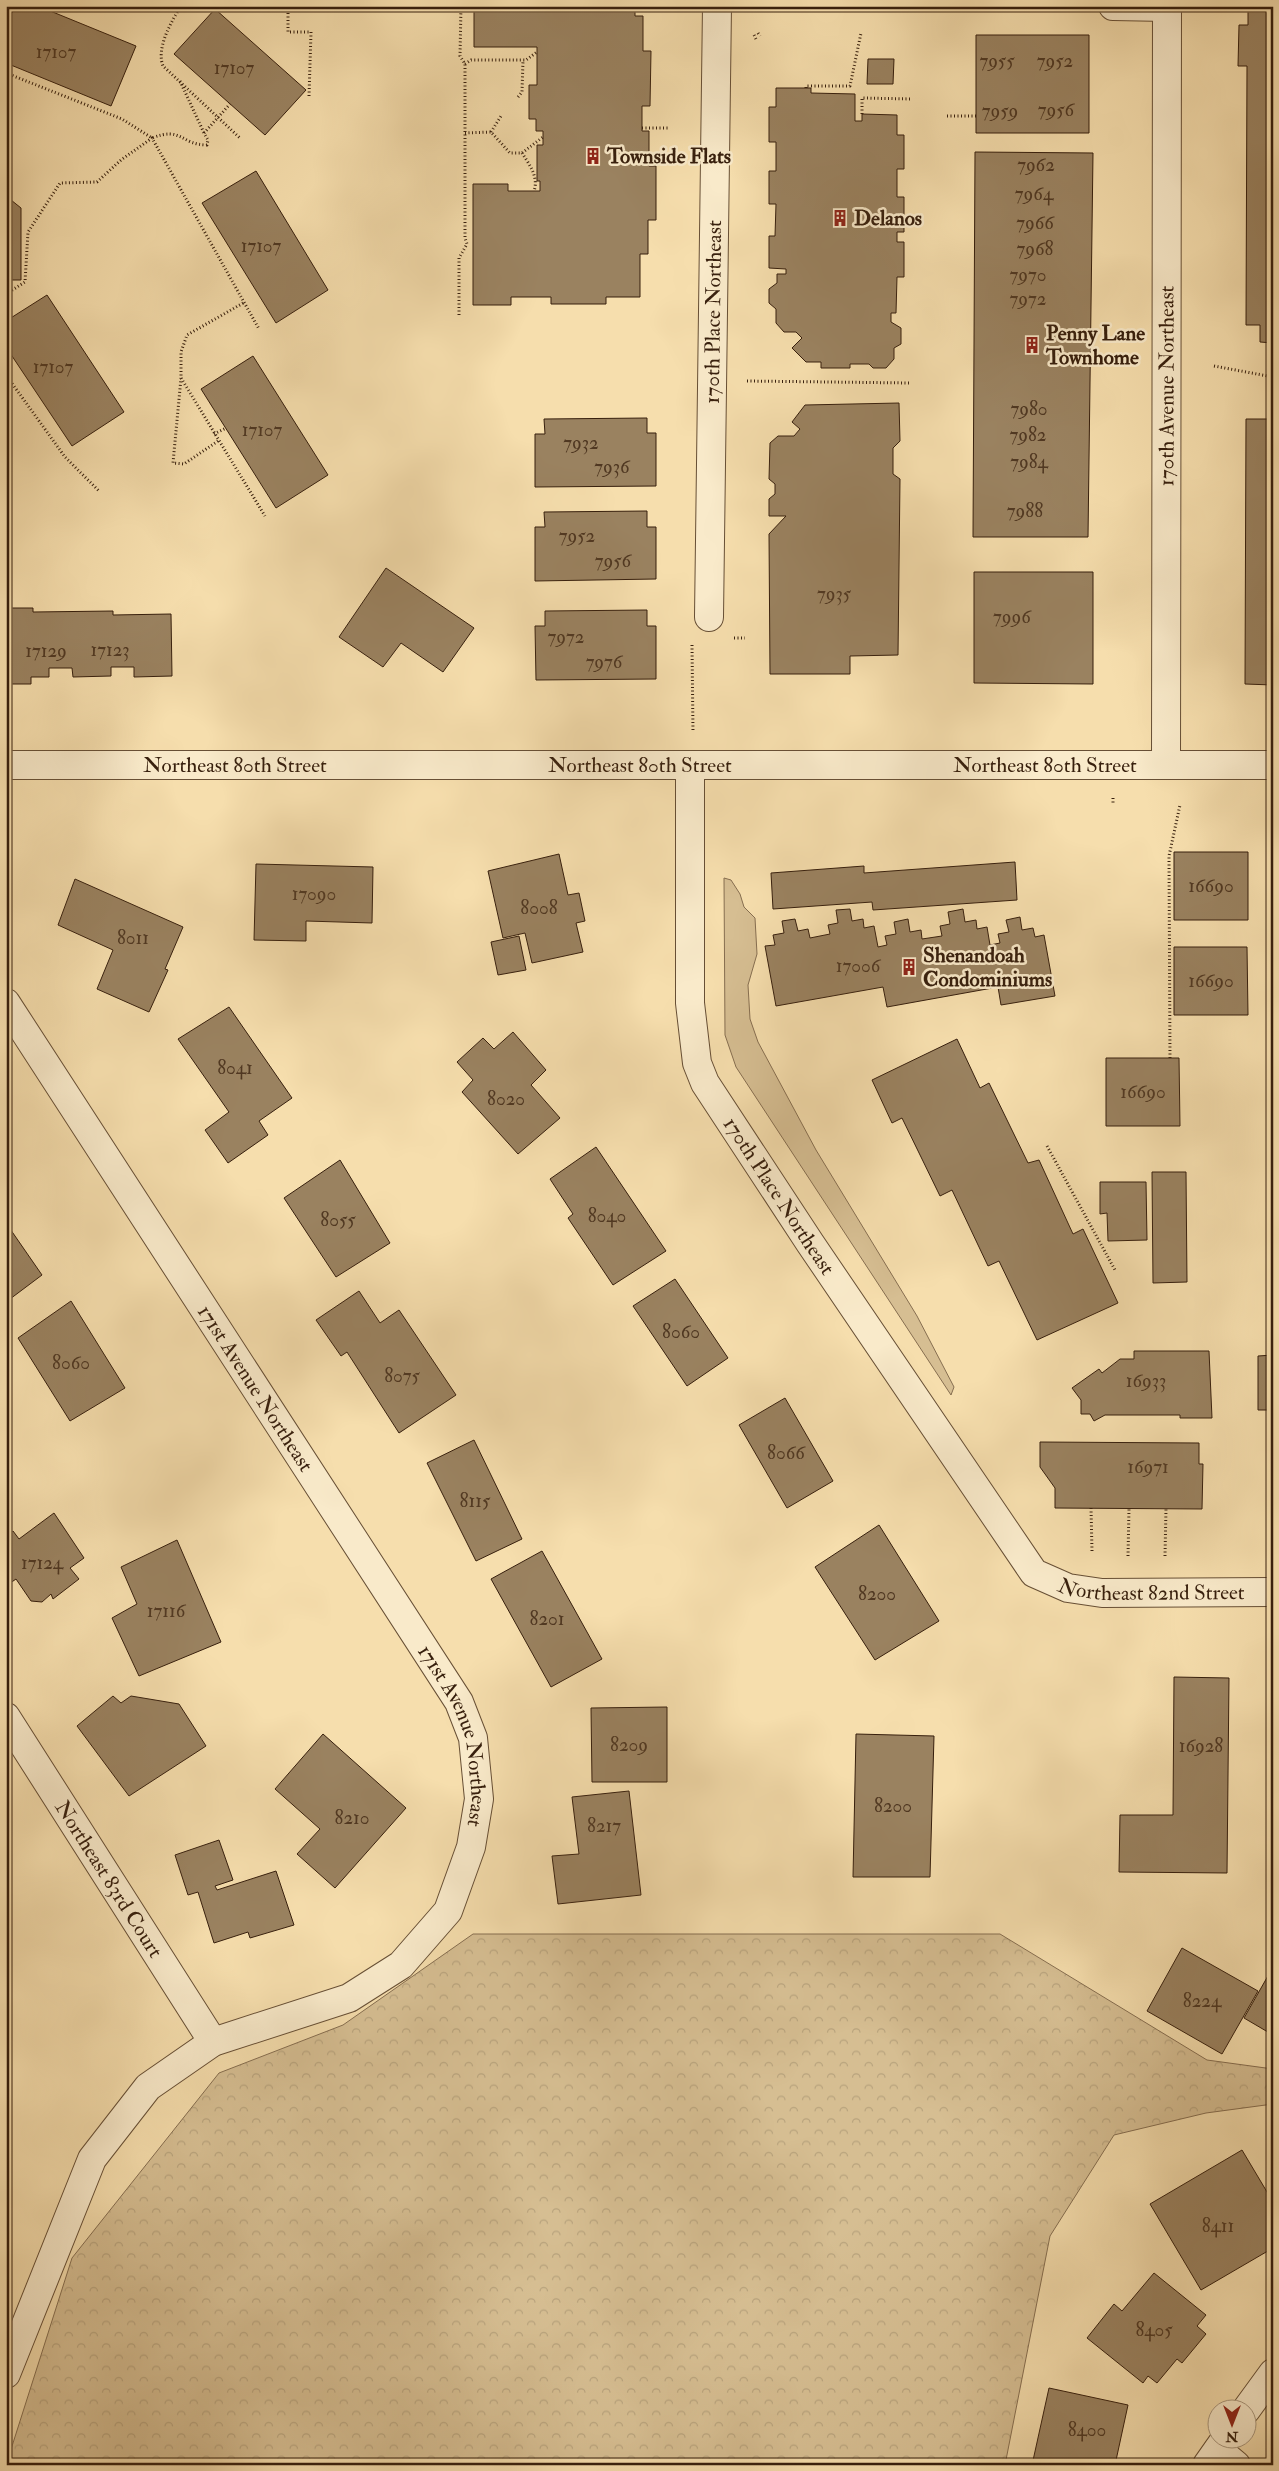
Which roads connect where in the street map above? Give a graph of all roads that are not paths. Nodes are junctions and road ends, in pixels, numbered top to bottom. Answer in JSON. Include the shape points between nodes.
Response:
{"nodes":[{"id":1,"x":717,"y":6,"type":"edge"},
{"id":2,"x":1113,"y":6,"type":"edge"},
{"id":3,"x":1167,"y":7,"type":"edge"},
{"id":4,"x":709,"y":617,"type":"dead end"},
{"id":5,"x":692,"y":752,"type":"junction"},
{"id":6,"x":6,"y":765,"type":"edge"},
{"id":7,"x":1166,"y":765,"type":"junction"},
{"id":8,"x":1273,"y":765,"type":"edge"},
{"id":9,"x":6,"y":1003,"type":"edge"},
{"id":10,"x":1034,"y":1573,"type":"joint"},
{"id":11,"x":1273,"y":1592,"type":"edge"},
{"id":12,"x":6,"y":1717,"type":"edge"},
{"id":13,"x":212,"y":2042,"type":"junction"},
{"id":14,"x":11,"y":2345,"type":"edge"},
{"id":15,"x":1273,"y":2372,"type":"edge"},
{"id":16,"x":6,"y":2374,"type":"edge"},
{"id":17,"x":1255,"y":2398,"type":"edge"}],
"edges":[{"from":1,"to":4,"type":"street","name":"170th Place Northeast"},
{"from":2,"to":3,"type":"street"},
{"from":3,"to":7,"type":"street","name":"170th Avenue Northeast"},
{"from":5,"to":6,"type":"street","name":"Northeast 80th Street"},
{"from":5,"to":7,"type":"street","name":"Northeast 80th Street"},
{"from":5,"to":10,"type":"street","name":"170th Place Northeast","via":[[690,1003],[697,1063],[705,1083]]},
{"from":7,"to":8,"type":"street","name":"Northeast 80th Street"},
{"from":9,"to":13,"type":"street","name":"171st Avenue Northeast","via":[[458,1702],[473,1738],[479,1799],[471,1847],[448,1910],[407,1959],[349,1998]]},
{"from":10,"to":11,"type":"street","name":"Northeast 82nd Street","via":[[1068,1588],[1102,1593]]},
{"from":12,"to":13,"type":"street","name":"Northeast 83rd Court"},
{"from":13,"to":14,"type":"street","name":"171st Avenue Northeast","via":[[148,2087],[92,2159]]},
{"from":14,"to":16,"type":"street","name":"171st Avenue Northeast"},
{"from":15,"to":17,"type":"street"}]}
